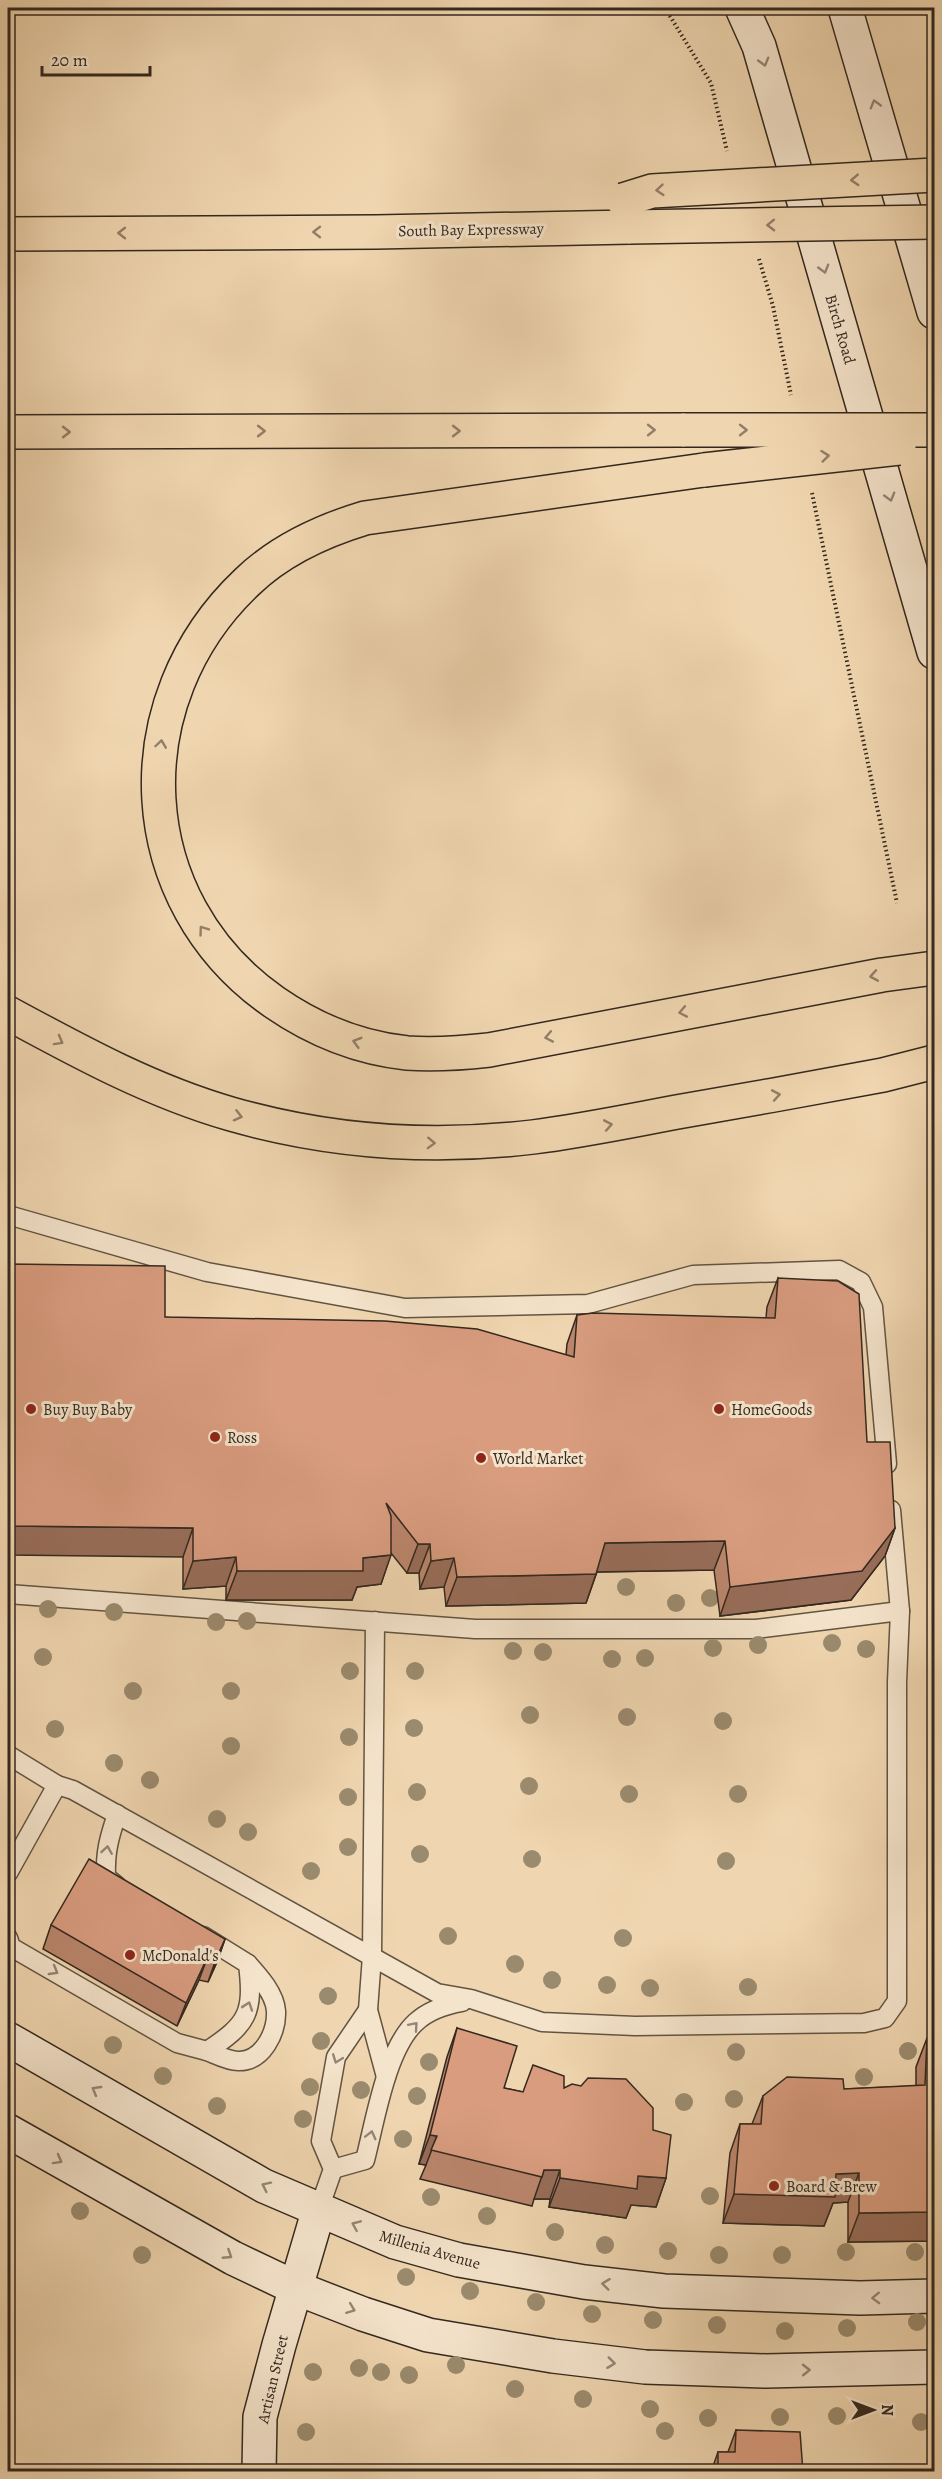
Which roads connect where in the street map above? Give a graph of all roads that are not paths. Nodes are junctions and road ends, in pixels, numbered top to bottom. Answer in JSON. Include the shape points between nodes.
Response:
{"nodes":[{"id":1,"x":742,"y":8,"type":"edge"},
{"id":2,"x":845,"y":8,"type":"edge"},
{"id":3,"x":934,"y":175,"type":"edge"},
{"id":4,"x":626,"y":213,"type":"junction"},
{"id":5,"x":934,"y":222,"type":"edge"},
{"id":6,"x":8,"y":234,"type":"edge"},
{"id":7,"x":934,"y":312,"type":"edge"},
{"id":8,"x":934,"y":430,"type":"edge"},
{"id":9,"x":8,"y":432,"type":"edge"},
{"id":10,"x":934,"y":444,"type":"edge"},
{"id":11,"x":934,"y":652,"type":"edge"},
{"id":12,"x":934,"y":968,"type":"edge"},
{"id":13,"x":8,"y":1013,"type":"edge"},
{"id":14,"x":934,"y":1062,"type":"edge"},
{"id":15,"x":8,"y":1215,"type":"edge"},
{"id":16,"x":8,"y":1594,"type":"edge"},
{"id":17,"x":900,"y":1611,"type":"junction"},
{"id":18,"x":375,"y":1622,"type":"junction"},
{"id":19,"x":8,"y":1755,"type":"edge"},
{"id":20,"x":57,"y":1785,"type":"junction"},
{"id":21,"x":117,"y":1815,"type":"junction"},
{"id":22,"x":8,"y":1873,"type":"edge"},
{"id":23,"x":130,"y":1896,"type":"edge"},
{"id":24,"x":184,"y":1924,"type":"edge"},
{"id":25,"x":8,"y":1938,"type":"edge"},
{"id":26,"x":372,"y":1956,"type":"junction"},
{"id":27,"x":248,"y":1964,"type":"junction"},
{"id":28,"x":471,"y":1999,"type":"junction"},
{"id":29,"x":368,"y":2010,"type":"junction"},
{"id":30,"x":8,"y":2039,"type":"edge"},
{"id":31,"x":207,"y":2051,"type":"junction"},
{"id":32,"x":386,"y":2077,"type":"junction"},
{"id":33,"x":8,"y":2131,"type":"edge"},
{"id":34,"x":333,"y":2169,"type":"junction"},
{"id":35,"x":320,"y":2209,"type":"junction"},
{"id":36,"x":296,"y":2288,"type":"junction"},
{"id":37,"x":934,"y":2296,"type":"edge"},
{"id":38,"x":934,"y":2367,"type":"edge"},
{"id":39,"x":259,"y":2472,"type":"edge"}],
"edges":[{"from":1,"to":11,"type":"street","name":"Birch Road","one_way":true,"via":[[759,46]]},
{"from":7,"to":2,"type":"street","one_way":true},
{"from":3,"to":4,"type":"highway","name":"South Bay Expressway","one_way":true,"bridge":true,"via":[[652,191]]},
{"from":5,"to":4,"type":"highway","one_way":true,"bridge":true},
{"from":4,"to":6,"type":"highway","name":"South Bay Expressway","one_way":true,"via":[[549,227]]},
{"from":9,"to":8,"type":"highway","one_way":true,"bridge":true},
{"from":12,"to":10,"type":"highway","one_way":true,"bridge":true,"via":[[489,1050],[439,1054],[376,1047],[345,1039],[288,1011],[261,993],[216,948],[182,895],[171,866],[163,836],[157,774],[166,713],[189,655],[205,628],[248,580],[274,559],[333,528],[365,518],[704,470]]},
{"from":13,"to":14,"type":"highway","one_way":true,"via":[[130,1077],[180,1097],[283,1127],[390,1142],[534,1137],[883,1076]]},
{"from":15,"to":17,"type":"lane","via":[[207,1272],[405,1308],[588,1304],[693,1275],[839,1270],[861,1282],[873,1307]]},
{"from":16,"to":18,"type":"lane"},
{"from":17,"to":18,"type":"lane","via":[[735,1630],[475,1629]]},
{"from":17,"to":28,"type":"lane","via":[[897,2001],[885,2018],[864,2023],[736,2025],[542,2022]]},
{"from":18,"to":26,"type":"lane"},
{"from":19,"to":20,"type":"lane"},
{"from":20,"to":21,"type":"lane"},
{"from":20,"to":22,"type":"lane"},
{"from":23,"to":21,"type":"lane","one_way":true,"via":[[106,1877],[105,1850]]},
{"from":21,"to":26,"type":"lane"},
{"from":24,"to":27,"type":"lane"},
{"from":25,"to":31,"type":"lane","one_way":true,"via":[[11,1947],[177,2043]]},
{"from":26,"to":28,"type":"lane","via":[[437,1993]]},
{"from":26,"to":29,"type":"lane"},
{"from":31,"to":27,"type":"lane","one_way":true,"via":[[241,2026],[252,1994]]},
{"from":27,"to":31,"type":"lane","via":[[265,1983],[276,2011],[271,2037],[261,2054],[238,2061]]},
{"from":32,"to":28,"type":"lane","one_way":true,"via":[[415,2023],[440,2007]]},
{"from":29,"to":32,"type":"lane"},
{"from":29,"to":34,"type":"lane","one_way":true,"via":[[336,2057],[321,2141]]},
{"from":35,"to":30,"type":"street","name":"Millenia Avenue","one_way":true,"via":[[264,2186]]},
{"from":34,"to":32,"type":"lane","one_way":true,"via":[[365,2160]]},
{"from":33,"to":36,"type":"street","one_way":true,"via":[[233,2258]]},
{"from":34,"to":35,"type":"lane"},
{"from":35,"to":36,"type":"street","name":"Artisan Street"},
{"from":37,"to":35,"type":"street","name":"Millenia Avenue","one_way":true,"via":[[708,2293],[584,2282],[459,2260],[395,2242]]},
{"from":36,"to":38,"type":"street","one_way":true,"via":[[428,2335],[553,2356],[645,2367],[766,2371]]},
{"from":36,"to":39,"type":"street","name":"Artisan Street","via":[[260,2417]]}]}
